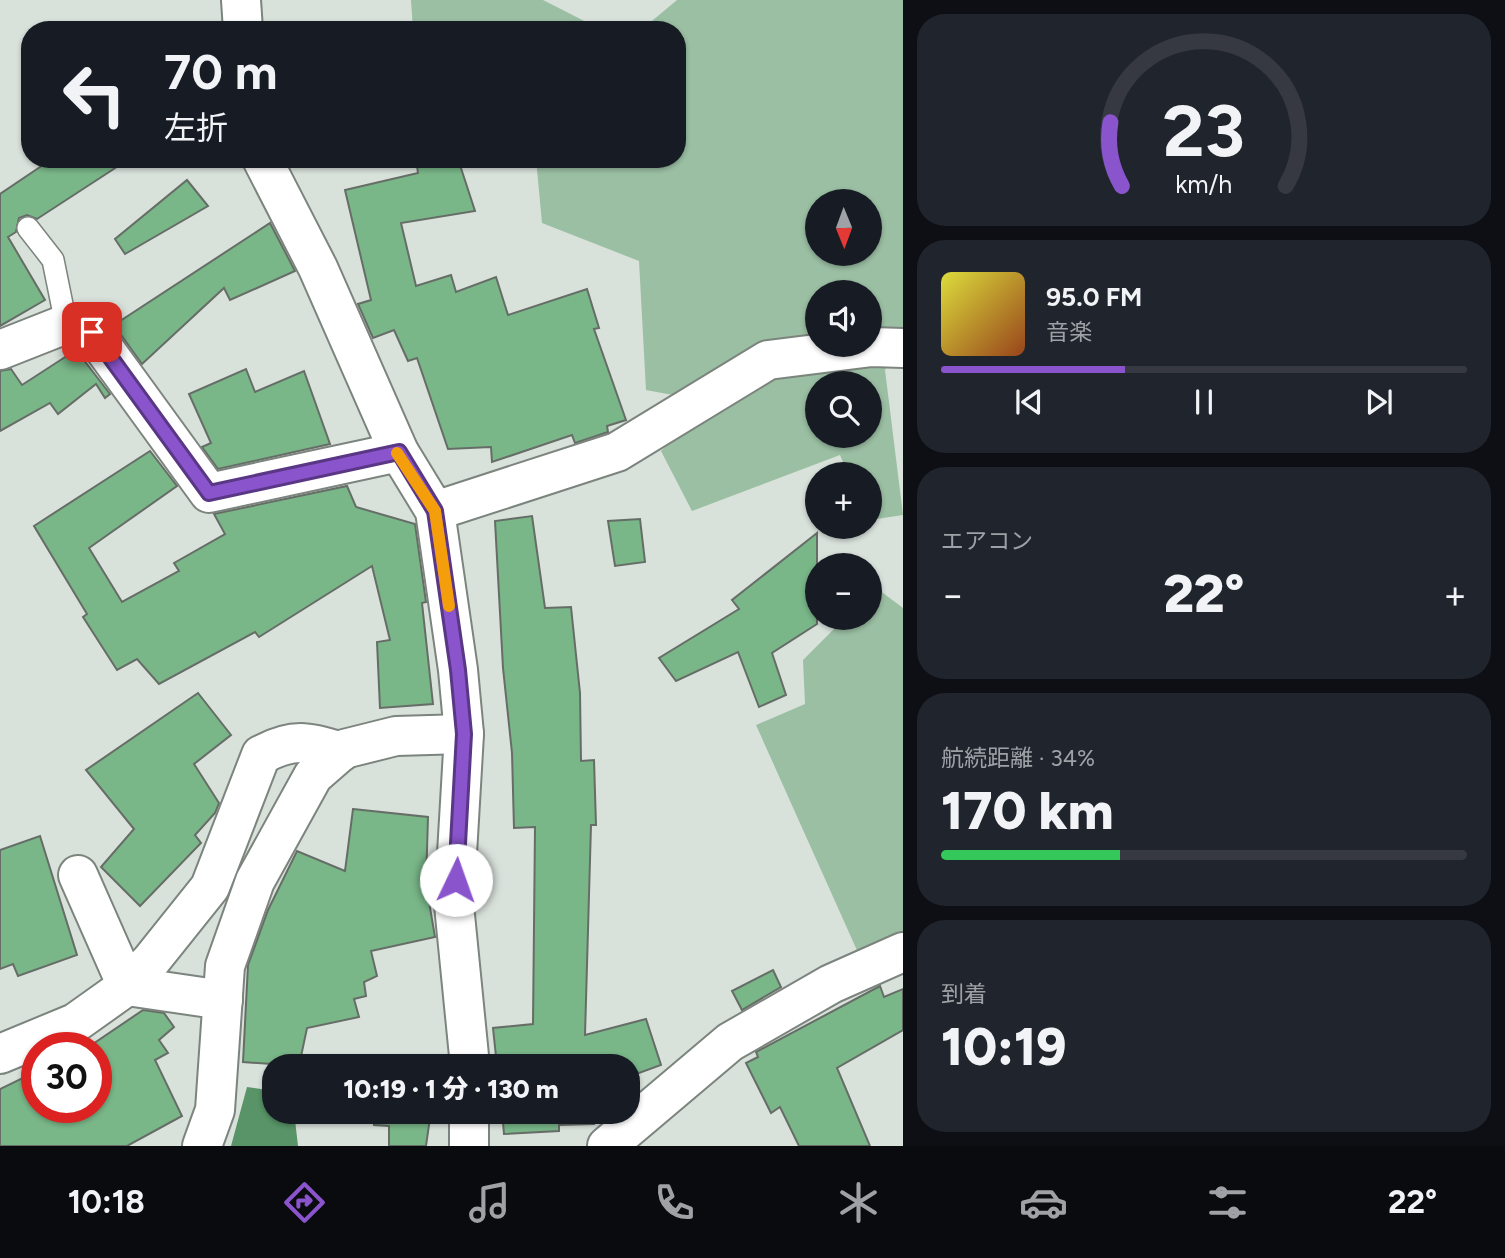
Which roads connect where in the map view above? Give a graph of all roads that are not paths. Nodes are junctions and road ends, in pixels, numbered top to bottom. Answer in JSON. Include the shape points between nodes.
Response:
{"nodes":[{"id":1,"x":241,"y":0,"type":"edge"},
{"id":2,"x":242,"y":21,"type":"edge"},
{"id":3,"x":267,"y":168,"type":"edge"},
{"id":4,"x":28,"y":228,"type":"dead end"},
{"id":5,"x":66,"y":324,"type":"junction"},
{"id":6,"x":903,"y":348,"type":"edge"},
{"id":7,"x":0,"y":350,"type":"edge"},
{"id":8,"x":399,"y":452,"type":"junction"},
{"id":9,"x":435,"y":511,"type":"junction"},
{"id":10,"x":464,"y":734,"type":"junction"},
{"id":11,"x":341,"y":752,"type":"junction"},
{"id":12,"x":78,"y":875,"type":"dead end"},
{"id":13,"x":903,"y":952,"type":"edge"},
{"id":14,"x":127,"y":986,"type":"junction"},
{"id":15,"x":223,"y":1000,"type":"junction"},
{"id":16,"x":469,"y":1054,"type":"edge"},
{"id":17,"x":0,"y":1055,"type":"edge"},
{"id":18,"x":469,"y":1124,"type":"edge"},
{"id":19,"x":202,"y":1146,"type":"edge"},
{"id":20,"x":469,"y":1146,"type":"edge"},
{"id":21,"x":607,"y":1146,"type":"edge"}],
"edges":[{"from":1,"to":2,"type":"street"},
{"from":3,"to":8,"type":"street","via":[[318,268]]},
{"from":4,"to":5,"type":"lane","via":[[53,260]]},
{"from":5,"to":7,"type":"street"},
{"from":5,"to":8,"type":"street","via":[[92,332],[209,493]]},
{"from":6,"to":9,"type":"street","via":[[872,347],[768,360],[617,452]]},
{"from":8,"to":9,"type":"street"},
{"from":9,"to":10,"type":"street"},
{"from":10,"to":11,"type":"street","via":[[396,736]]},
{"from":10,"to":16,"type":"street","via":[[454,905]]},
{"from":11,"to":14,"type":"street","via":[[311,741],[279,745],[261,755],[210,887]]},
{"from":11,"to":15,"type":"street","via":[[313,776],[255,881],[225,966]]},
{"from":12,"to":14,"type":"street"},
{"from":13,"to":21,"type":"street","via":[[831,984],[730,1042]]},
{"from":14,"to":15,"type":"street"},
{"from":14,"to":17,"type":"street","via":[[75,1023]]},
{"from":15,"to":19,"type":"street","via":[[215,1110]]},
{"from":18,"to":20,"type":"street"}]}
